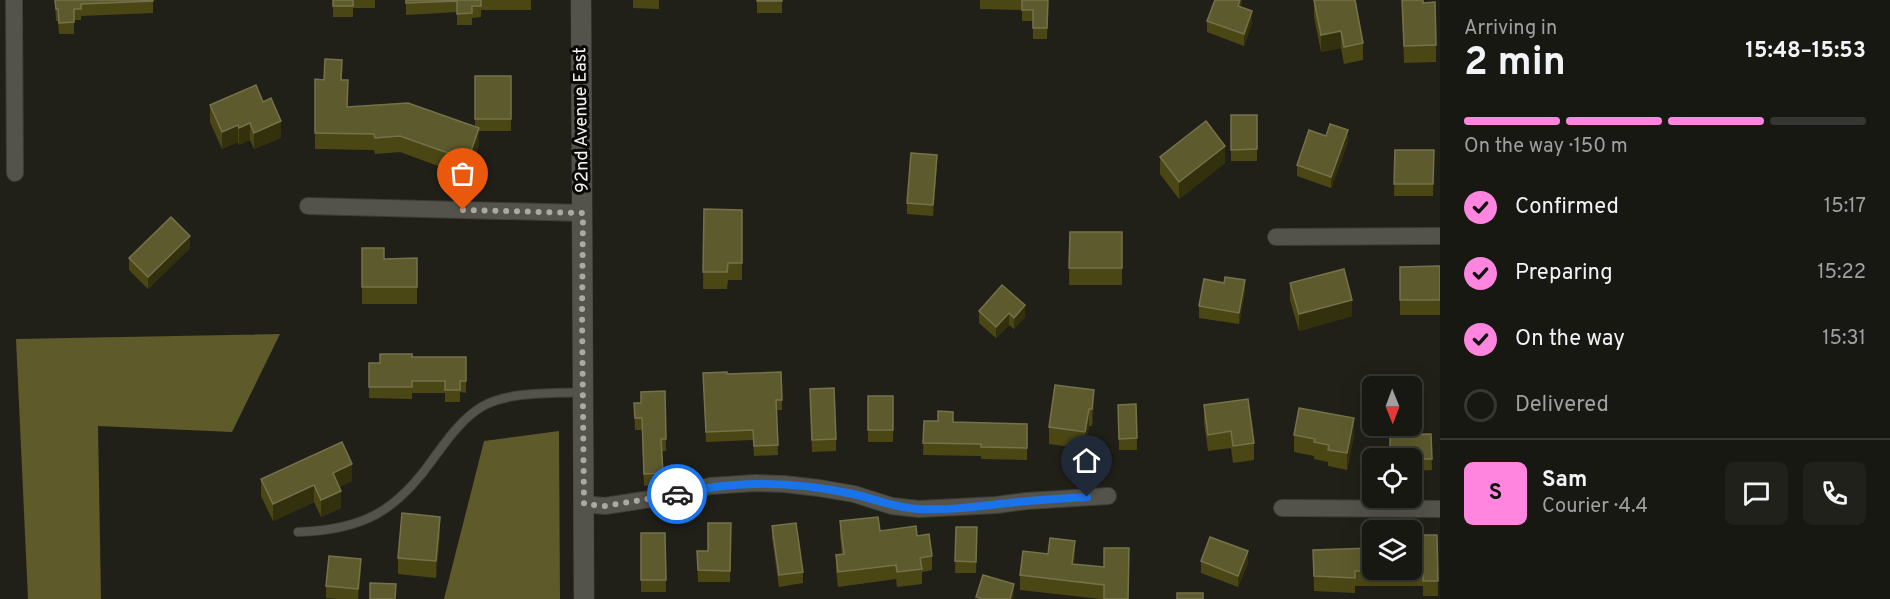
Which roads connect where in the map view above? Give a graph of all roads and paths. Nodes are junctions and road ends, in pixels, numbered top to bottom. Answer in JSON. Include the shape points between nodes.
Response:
{"nodes":[{"id":1,"x":14,"y":0,"type":"edge"},
{"id":2,"x":581,"y":0,"type":"edge"},
{"id":3,"x":15,"y":173,"type":"dead end"},
{"id":4,"x":308,"y":206,"type":"dead end"},
{"id":5,"x":583,"y":213,"type":"junction"},
{"id":6,"x":1440,"y":236,"type":"edge"},
{"id":7,"x":1276,"y":237,"type":"dead end"},
{"id":8,"x":582,"y":392,"type":"junction"},
{"id":9,"x":1108,"y":496,"type":"dead end"},
{"id":10,"x":584,"y":504,"type":"junction"},
{"id":11,"x":1281,"y":508,"type":"dead end"},
{"id":12,"x":1440,"y":508,"type":"edge"},
{"id":13,"x":298,"y":532,"type":"dead end"},
{"id":14,"x":584,"y":599,"type":"edge"}],
"edges":[{"from":1,"to":3,"type":"street"},
{"from":2,"to":5,"type":"street","name":"92nd Avenue East"},
{"from":4,"to":5,"type":"street"},
{"from":5,"to":8,"type":"street","name":"92nd Avenue East"},
{"from":6,"to":7,"type":"street"},
{"from":8,"to":10,"type":"street","name":"92nd Avenue East"},
{"from":8,"to":13,"type":"lane","via":[[506,397],[482,406],[459,425],[408,489],[377,514],[339,529]]},
{"from":9,"to":10,"type":"street","via":[[919,509],[819,488],[756,483],[710,486],[605,506]]},
{"from":10,"to":14,"type":"street","name":"92nd Avenue East"},
{"from":11,"to":12,"type":"street"}]}
